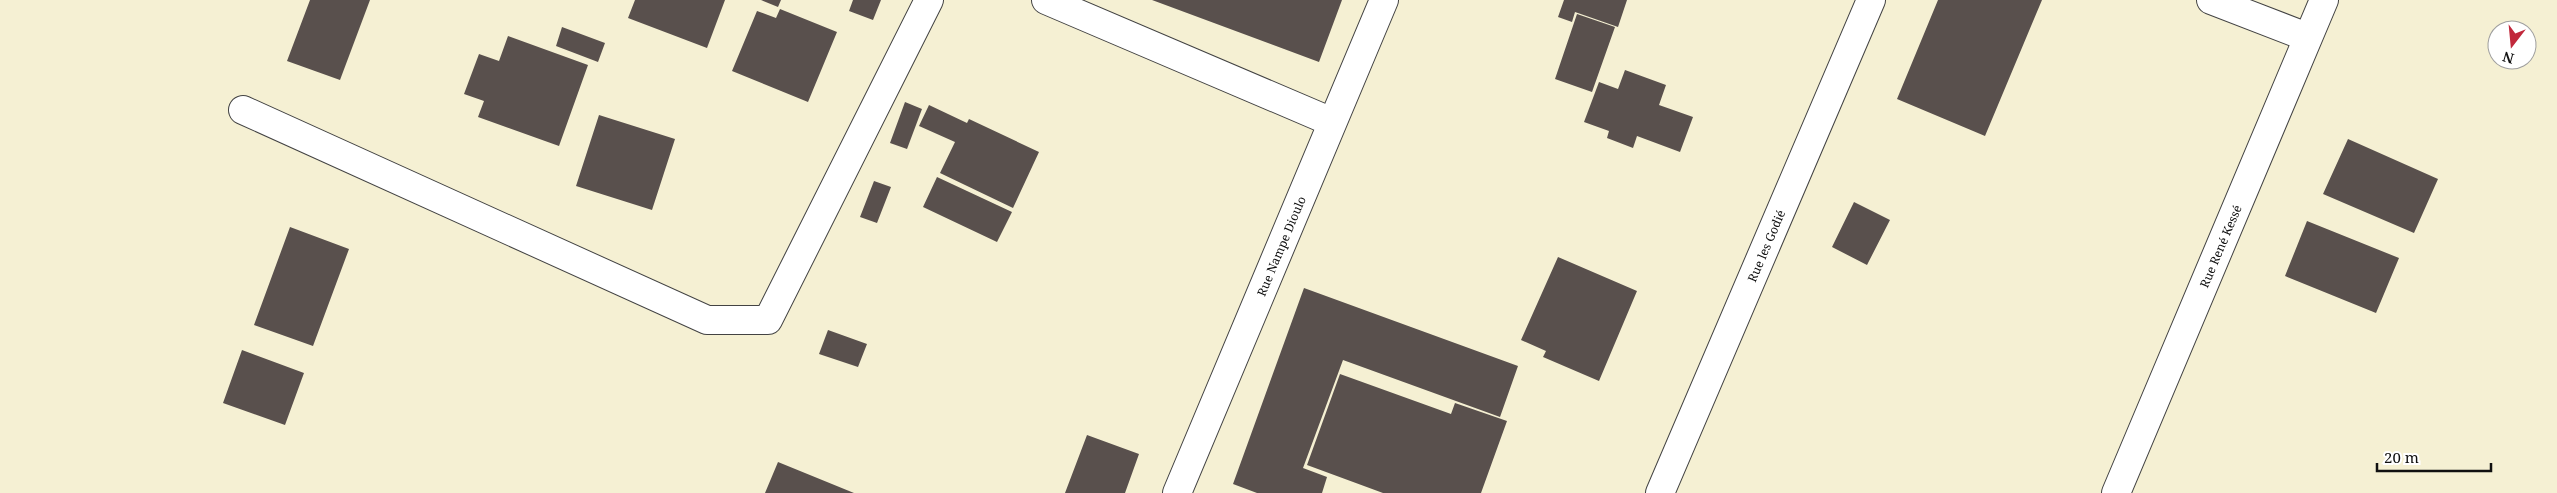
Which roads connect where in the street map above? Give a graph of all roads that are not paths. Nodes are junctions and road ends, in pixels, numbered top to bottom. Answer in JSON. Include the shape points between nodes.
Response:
{"nodes":[{"id":1,"x":929,"y":0,"type":"edge"},
{"id":2,"x":1046,"y":0,"type":"edge"},
{"id":3,"x":1384,"y":0,"type":"edge"},
{"id":4,"x":1871,"y":0,"type":"edge"},
{"id":5,"x":2211,"y":0,"type":"edge"},
{"id":6,"x":2324,"y":0,"type":"edge"},
{"id":7,"x":2306,"y":37,"type":"junction"},
{"id":8,"x":243,"y":110,"type":"dead end"},
{"id":9,"x":1332,"y":122,"type":"junction"},
{"id":10,"x":1177,"y":493,"type":"edge"},
{"id":11,"x":1660,"y":493,"type":"edge"},
{"id":12,"x":2116,"y":493,"type":"edge"}],
"edges":[{"from":1,"to":8,"type":"street","via":[[768,320],[707,320]]},
{"from":2,"to":9,"type":"street"},
{"from":3,"to":9,"type":"street","name":"Rue Nampe Dioulo"},
{"from":4,"to":11,"type":"street","name":"Rue les Godié"},
{"from":5,"to":7,"type":"street"},
{"from":6,"to":7,"type":"street","name":"Rue René Kessé"},
{"from":7,"to":12,"type":"street","name":"Rue René Kessé"},
{"from":9,"to":10,"type":"street","name":"Rue Nampe Dioulo"}]}
